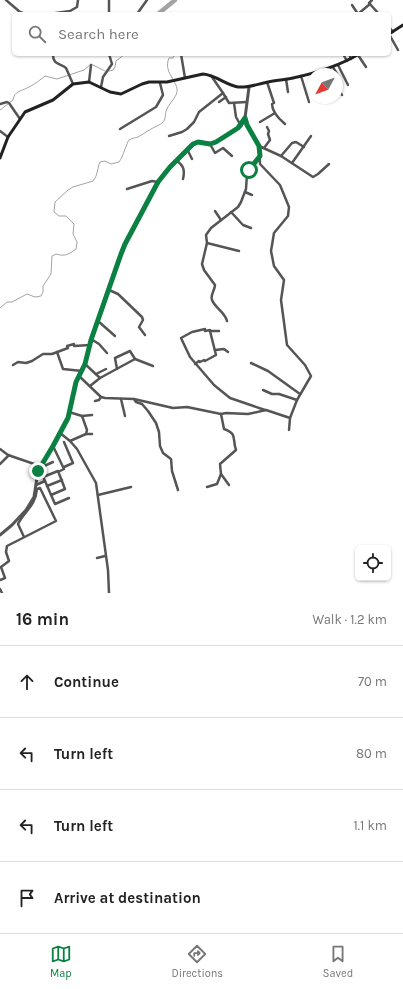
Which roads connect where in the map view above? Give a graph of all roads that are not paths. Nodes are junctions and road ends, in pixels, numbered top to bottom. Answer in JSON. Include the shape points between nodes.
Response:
{"nodes":[{"id":1,"x":6,"y":0,"type":"edge"},
{"id":2,"x":78,"y":0,"type":"edge"},
{"id":3,"x":109,"y":0,"type":"edge"},
{"id":4,"x":147,"y":0,"type":"edge"},
{"id":5,"x":372,"y":0,"type":"edge"},
{"id":6,"x":370,"y":4,"type":"junction"},
{"id":7,"x":352,"y":5,"type":"dead end"},
{"id":8,"x":20,"y":12,"type":"edge"},
{"id":9,"x":70,"y":12,"type":"edge"},
{"id":10,"x":109,"y":12,"type":"edge"},
{"id":11,"x":138,"y":12,"type":"edge"},
{"id":12,"x":357,"y":12,"type":"edge"},
{"id":13,"x":360,"y":12,"type":"edge"},
{"id":14,"x":377,"y":12,"type":"edge"},
{"id":15,"x":403,"y":25,"type":"edge"},
{"id":16,"x":391,"y":29,"type":"edge"},
{"id":17,"x":393,"y":32,"type":"joint"},
{"id":18,"x":391,"y":38,"type":"edge"},
{"id":19,"x":398,"y":50,"type":"dead end"},
{"id":20,"x":53,"y":56,"type":"dead end"},
{"id":21,"x":110,"y":56,"type":"edge"},
{"id":22,"x":181,"y":56,"type":"edge"},
{"id":23,"x":344,"y":56,"type":"edge"},
{"id":24,"x":350,"y":56,"type":"edge"},
{"id":25,"x":355,"y":56,"type":"edge"},
{"id":26,"x":359,"y":56,"type":"edge"},
{"id":27,"x":351,"y":59,"type":"junction"},
{"id":28,"x":347,"y":61,"type":"junction"},
{"id":29,"x":91,"y":65,"type":"dead end"},
{"id":30,"x":338,"y":65,"type":"junction"},
{"id":31,"x":333,"y":67,"type":"joint"},
{"id":32,"x":366,"y":67,"type":"dead end"},
{"id":33,"x":212,"y":76,"type":"junction"},
{"id":34,"x":301,"y":76,"type":"junction"},
{"id":35,"x":185,"y":78,"type":"junction"},
{"id":36,"x":286,"y":79,"type":"junction"},
{"id":37,"x":89,"y":82,"type":"junction"},
{"id":38,"x":160,"y":82,"type":"junction"},
{"id":39,"x":267,"y":82,"type":"junction"},
{"id":40,"x":74,"y":84,"type":"junction"},
{"id":41,"x":348,"y":85,"type":"dead end"},
{"id":42,"x":101,"y":87,"type":"junction"},
{"id":43,"x":249,"y":87,"type":"junction"},
{"id":44,"x":288,"y":92,"type":"dead end"},
{"id":45,"x":223,"y":93,"type":"junction"},
{"id":46,"x":307,"y":96,"type":"edge"},
{"id":47,"x":226,"y":98,"type":"junction"},
{"id":48,"x":218,"y":102,"type":"dead end"},
{"id":49,"x":247,"y":102,"type":"junction"},
{"id":50,"x":234,"y":103,"type":"junction"},
{"id":51,"x":0,"y":104,"type":"edge"},
{"id":52,"x":275,"y":112,"type":"junction"},
{"id":53,"x":245,"y":118,"type":"junction"},
{"id":54,"x":20,"y":119,"type":"junction"},
{"id":55,"x":260,"y":122,"type":"dead end"},
{"id":56,"x":285,"y":124,"type":"dead end"},
{"id":57,"x":241,"y":126,"type":"junction"},
{"id":58,"x":266,"y":127,"type":"dead end"},
{"id":59,"x":120,"y":129,"type":"dead end"},
{"id":60,"x":0,"y":132,"type":"edge"},
{"id":61,"x":169,"y":136,"type":"dead end"},
{"id":62,"x":311,"y":136,"type":"dead end"},
{"id":63,"x":8,"y":137,"type":"junction"},
{"id":64,"x":209,"y":144,"type":"junction"},
{"id":65,"x":259,"y":146,"type":"junction"},
{"id":66,"x":304,"y":147,"type":"junction"},
{"id":67,"x":264,"y":148,"type":"junction"},
{"id":68,"x":187,"y":149,"type":"junction"},
{"id":69,"x":232,"y":156,"type":"dead end"},
{"id":70,"x":260,"y":156,"type":"junction"},
{"id":71,"x":281,"y":156,"type":"junction"},
{"id":72,"x":0,"y":158,"type":"edge"},
{"id":73,"x":192,"y":159,"type":"dead end"},
{"id":74,"x":176,"y":160,"type":"junction"},
{"id":75,"x":292,"y":163,"type":"junction"},
{"id":76,"x":329,"y":164,"type":"dead end"},
{"id":77,"x":183,"y":179,"type":"dead end"},
{"id":78,"x":158,"y":182,"type":"junction"},
{"id":79,"x":127,"y":189,"type":"dead end"},
{"id":80,"x":245,"y":192,"type":"junction"},
{"id":81,"x":252,"y":195,"type":"dead end"},
{"id":82,"x":214,"y":211,"type":"dead end"},
{"id":83,"x":231,"y":212,"type":"junction"},
{"id":84,"x":221,"y":220,"type":"junction"},
{"id":85,"x":251,"y":228,"type":"dead end"},
{"id":86,"x":207,"y":243,"type":"junction"},
{"id":87,"x":238,"y":251,"type":"dead end"},
{"id":88,"x":109,"y":290,"type":"junction"},
{"id":89,"x":98,"y":321,"type":"junction"},
{"id":90,"x":227,"y":321,"type":"dead end"},
{"id":91,"x":210,"y":331,"type":"junction"},
{"id":92,"x":219,"y":331,"type":"dead end"},
{"id":93,"x":145,"y":335,"type":"dead end"},
{"id":94,"x":115,"y":336,"type":"dead end"},
{"id":95,"x":91,"y":339,"type":"junction"},
{"id":96,"x":90,"y":345,"type":"junction"},
{"id":97,"x":215,"y":350,"type":"junction"},
{"id":98,"x":57,"y":352,"type":"junction"},
{"id":99,"x":228,"y":352,"type":"dead end"},
{"id":100,"x":107,"y":353,"type":"dead end"},
{"id":101,"x":135,"y":359,"type":"junction"},
{"id":102,"x":251,"y":362,"type":"dead end"},
{"id":103,"x":85,"y":364,"type":"junction"},
{"id":104,"x":195,"y":364,"type":"junction"},
{"id":105,"x":13,"y":365,"type":"dead end"},
{"id":106,"x":153,"y":366,"type":"dead end"},
{"id":107,"x":106,"y":369,"type":"dead end"},
{"id":108,"x":117,"y":369,"type":"junction"},
{"id":109,"x":82,"y":371,"type":"junction"},
{"id":110,"x":96,"y":374,"type":"junction"},
{"id":111,"x":79,"y":376,"type":"junction"},
{"id":112,"x":100,"y":378,"type":"junction"},
{"id":113,"x":90,"y":386,"type":"junction"},
{"id":114,"x":262,"y":390,"type":"dead end"},
{"id":115,"x":300,"y":394,"type":"junction"},
{"id":116,"x":101,"y":397,"type":"junction"},
{"id":117,"x":121,"y":398,"type":"junction"},
{"id":118,"x":134,"y":399,"type":"junction"},
{"id":119,"x":297,"y":400,"type":"junction"},
{"id":120,"x":95,"y":401,"type":"dead end"},
{"id":121,"x":266,"y":410,"type":"junction"},
{"id":122,"x":69,"y":412,"type":"junction"},
{"id":123,"x":221,"y":414,"type":"junction"},
{"id":124,"x":92,"y":415,"type":"dead end"},
{"id":125,"x":82,"y":416,"type":"junction"},
{"id":126,"x":125,"y":416,"type":"dead end"},
{"id":127,"x":290,"y":418,"type":"junction"},
{"id":128,"x":289,"y":430,"type":"dead end"},
{"id":129,"x":59,"y":433,"type":"junction"},
{"id":130,"x":86,"y":434,"type":"junction"},
{"id":131,"x":92,"y":434,"type":"dead end"},
{"id":132,"x":70,"y":441,"type":"junction"},
{"id":133,"x":64,"y":442,"type":"dead end"},
{"id":134,"x":53,"y":446,"type":"junction"},
{"id":135,"x":0,"y":449,"type":"edge"},
{"id":136,"x":9,"y":455,"type":"junction"},
{"id":137,"x":53,"y":462,"type":"dead end"},
{"id":138,"x":0,"y":464,"type":"edge"},
{"id":139,"x":40,"y":466,"type":"junction"},
{"id":140,"x":64,"y":467,"type":"junction"},
{"id":141,"x":60,"y":471,"type":"dead end"},
{"id":142,"x":221,"y":474,"type":"junction"},
{"id":143,"x":43,"y":477,"type":"junction"},
{"id":144,"x":62,"y":480,"type":"junction"},
{"id":145,"x":45,"y":481,"type":"junction"},
{"id":146,"x":229,"y":485,"type":"dead end"},
{"id":147,"x":47,"y":486,"type":"junction"},
{"id":148,"x":131,"y":487,"type":"dead end"},
{"id":149,"x":207,"y":487,"type":"dead end"},
{"id":150,"x":36,"y":488,"type":"junction"},
{"id":151,"x":178,"y":490,"type":"dead end"},
{"id":152,"x":51,"y":495,"type":"junction"},
{"id":153,"x":98,"y":495,"type":"junction"},
{"id":154,"x":69,"y":498,"type":"dead end"},
{"id":155,"x":0,"y":535,"type":"edge"},
{"id":156,"x":24,"y":537,"type":"junction"},
{"id":157,"x":105,"y":556,"type":"junction"},
{"id":158,"x":97,"y":558,"type":"dead end"},
{"id":159,"x":0,"y":580,"type":"edge"},
{"id":160,"x":0,"y":589,"type":"edge"},
{"id":161,"x":2,"y":593,"type":"edge"},
{"id":162,"x":109,"y":593,"type":"edge"}],
"edges":[{"from":1,"to":8,"type":"street"},
{"from":2,"to":9,"type":"street","via":[[77,7]]},
{"from":3,"to":10,"type":"street"},
{"from":4,"to":11,"type":"street"},
{"from":5,"to":6,"type":"street"},
{"from":6,"to":13,"type":"street"},
{"from":6,"to":14,"type":"street"},
{"from":7,"to":12,"type":"street"},
{"from":15,"to":17,"type":"main road"},
{"from":16,"to":17,"type":"street"},
{"from":18,"to":19,"type":"street"},
{"from":20,"to":40,"type":"street","via":[[54,62],[65,67]]},
{"from":21,"to":42,"type":"street","via":[[112,64],[103,77]]},
{"from":22,"to":35,"type":"street"},
{"from":23,"to":28,"type":"street"},
{"from":24,"to":27,"type":"street"},
{"from":25,"to":27,"type":"main road"},
{"from":26,"to":32,"type":"street"},
{"from":27,"to":28,"type":"main road"},
{"from":28,"to":30,"type":"main road"},
{"from":29,"to":37,"type":"street"},
{"from":30,"to":31,"type":"main road"},
{"from":30,"to":41,"type":"street"},
{"from":31,"to":34,"type":"main road"},
{"from":33,"to":35,"type":"main road","via":[[203,74]]},
{"from":33,"to":43,"type":"main road","via":[[231,85]]},
{"from":33,"to":45,"type":"street"},
{"from":34,"to":36,"type":"main road"},
{"from":34,"to":46,"type":"street"},
{"from":35,"to":38,"type":"main road"},
{"from":36,"to":39,"type":"main road"},
{"from":36,"to":44,"type":"street"},
{"from":37,"to":40,"type":"main road"},
{"from":37,"to":42,"type":"main road"},
{"from":38,"to":42,"type":"main road","via":[[142,84],[121,94]]},
{"from":38,"to":59,"type":"street","via":[[163,95],[156,107]]},
{"from":39,"to":43,"type":"main road"},
{"from":39,"to":52,"type":"street"},
{"from":40,"to":54,"type":"main road","via":[[53,100],[27,111]]},
{"from":43,"to":49,"type":"street"},
{"from":45,"to":47,"type":"street"},
{"from":45,"to":61,"type":"street","via":[[199,112],[194,122],[182,132]]},
{"from":47,"to":48,"type":"street"},
{"from":47,"to":50,"type":"street","via":[[229,103]]},
{"from":49,"to":50,"type":"street"},
{"from":49,"to":53,"type":"street"},
{"from":50,"to":57,"type":"street","via":[[236,117]]},
{"from":51,"to":54,"type":"street","via":[[9,103]]},
{"from":52,"to":55,"type":"street"},
{"from":52,"to":56,"type":"street"},
{"from":53,"to":57,"type":"street"},
{"from":53,"to":65,"type":"street"},
{"from":54,"to":63,"type":"main road"},
{"from":57,"to":64,"type":"street"},
{"from":58,"to":67,"type":"street","via":[[270,140]]},
{"from":60,"to":63,"type":"street"},
{"from":62,"to":66,"type":"street"},
{"from":63,"to":72,"type":"main road"},
{"from":64,"to":68,"type":"street","via":[[198,142]]},
{"from":64,"to":69,"type":"street","via":[[215,153],[223,148]]},
{"from":65,"to":67,"type":"street"},
{"from":65,"to":70,"type":"street"},
{"from":66,"to":71,"type":"street","via":[[296,142],[292,143]]},
{"from":66,"to":75,"type":"street"},
{"from":67,"to":71,"type":"street"},
{"from":68,"to":73,"type":"street"},
{"from":68,"to":74,"type":"street"},
{"from":70,"to":80,"type":"street","via":[[247,174]]},
{"from":70,"to":115,"type":"street","via":[[260,165],[282,187],[290,210],[274,233],[271,251],[274,266],[284,280],[281,300],[287,345],[306,365],[311,376]]},
{"from":71,"to":75,"type":"street"},
{"from":74,"to":77,"type":"street","via":[[185,171]]},
{"from":74,"to":78,"type":"street"},
{"from":75,"to":76,"type":"street","via":[[315,177]]},
{"from":78,"to":79,"type":"street","via":[[152,181]]},
{"from":78,"to":88,"type":"street","via":[[125,244]]},
{"from":80,"to":81,"type":"street"},
{"from":80,"to":83,"type":"street","via":[[240,204]]},
{"from":82,"to":84,"type":"street"},
{"from":83,"to":84,"type":"street"},
{"from":83,"to":85,"type":"street"},
{"from":84,"to":86,"type":"street","via":[[207,232]]},
{"from":86,"to":87,"type":"street"},
{"from":86,"to":90,"type":"street","via":[[203,267],[215,284],[212,301]]},
{"from":88,"to":89,"type":"street"},
{"from":88,"to":93,"type":"street","via":[[118,294],[142,317],[139,327]]},
{"from":89,"to":94,"type":"street"},
{"from":89,"to":95,"type":"street"},
{"from":91,"to":92,"type":"street"},
{"from":91,"to":97,"type":"street"},
{"from":91,"to":104,"type":"street","via":[[196,330],[182,338]]},
{"from":95,"to":96,"type":"street"},
{"from":95,"to":100,"type":"street"},
{"from":96,"to":98,"type":"street","via":[[74,344]]},
{"from":96,"to":103,"type":"street"},
{"from":97,"to":99,"type":"street"},
{"from":97,"to":104,"type":"street","via":[[216,355]]},
{"from":98,"to":105,"type":"street","via":[[43,354],[32,361]]},
{"from":98,"to":109,"type":"street","via":[[63,369]]},
{"from":101,"to":106,"type":"street"},
{"from":101,"to":108,"type":"street"},
{"from":101,"to":108,"type":"street","via":[[129,350],[116,357],[114,359]]},
{"from":102,"to":115,"type":"street"},
{"from":103,"to":109,"type":"street"},
{"from":103,"to":110,"type":"street"},
{"from":104,"to":121,"type":"street","via":[[227,396]]},
{"from":107,"to":110,"type":"street"},
{"from":108,"to":112,"type":"street"},
{"from":109,"to":111,"type":"street"},
{"from":110,"to":112,"type":"street"},
{"from":111,"to":113,"type":"street"},
{"from":111,"to":122,"type":"street"},
{"from":112,"to":113,"type":"street"},
{"from":113,"to":116,"type":"street"},
{"from":114,"to":119,"type":"street"},
{"from":115,"to":119,"type":"street"},
{"from":116,"to":117,"type":"street"},
{"from":116,"to":120,"type":"street"},
{"from":117,"to":118,"type":"street"},
{"from":117,"to":126,"type":"street"},
{"from":118,"to":123,"type":"street","via":[[173,408],[185,407]]},
{"from":118,"to":151,"type":"street","via":[[144,406],[156,423],[160,446],[163,453],[171,459]]},
{"from":119,"to":127,"type":"street"},
{"from":121,"to":123,"type":"street","via":[[248,414]]},
{"from":121,"to":127,"type":"street"},
{"from":122,"to":125,"type":"street"},
{"from":122,"to":129,"type":"street"},
{"from":123,"to":142,"type":"street","via":[[224,429],[234,434],[236,450],[220,464]]},
{"from":124,"to":125,"type":"street"},
{"from":125,"to":130,"type":"street"},
{"from":127,"to":128,"type":"street"},
{"from":129,"to":132,"type":"street"},
{"from":129,"to":134,"type":"street"},
{"from":130,"to":131,"type":"street"},
{"from":130,"to":132,"type":"street"},
{"from":132,"to":153,"type":"street","via":[[93,475]]},
{"from":133,"to":140,"type":"street","via":[[73,463]]},
{"from":134,"to":139,"type":"street"},
{"from":134,"to":140,"type":"street"},
{"from":135,"to":136,"type":"street"},
{"from":136,"to":138,"type":"street"},
{"from":136,"to":139,"type":"street"},
{"from":137,"to":143,"type":"street","via":[[40,470]]},
{"from":139,"to":150,"type":"street","via":[[36,476]]},
{"from":140,"to":141,"type":"street"},
{"from":142,"to":146,"type":"street"},
{"from":142,"to":149,"type":"street","via":[[217,484]]},
{"from":143,"to":144,"type":"street","via":[[58,471]]},
{"from":143,"to":145,"type":"street"},
{"from":144,"to":147,"type":"street"},
{"from":144,"to":152,"type":"street","via":[[65,489]]},
{"from":145,"to":147,"type":"street"},
{"from":145,"to":150,"type":"street"},
{"from":147,"to":152,"type":"street"},
{"from":148,"to":153,"type":"street"},
{"from":150,"to":155,"type":"street","via":[[26,510]]},
{"from":150,"to":156,"type":"street","via":[[34,503],[18,524]]},
{"from":150,"to":156,"type":"street","via":[[40,488],[56,521]]},
{"from":152,"to":154,"type":"street","via":[[55,504]]},
{"from":153,"to":157,"type":"street"},
{"from":156,"to":159,"type":"street","via":[[7,546],[8,561],[1,567],[5,578]]},
{"from":157,"to":158,"type":"street"},
{"from":157,"to":162,"type":"street"},
{"from":160,"to":161,"type":"street"}]}
